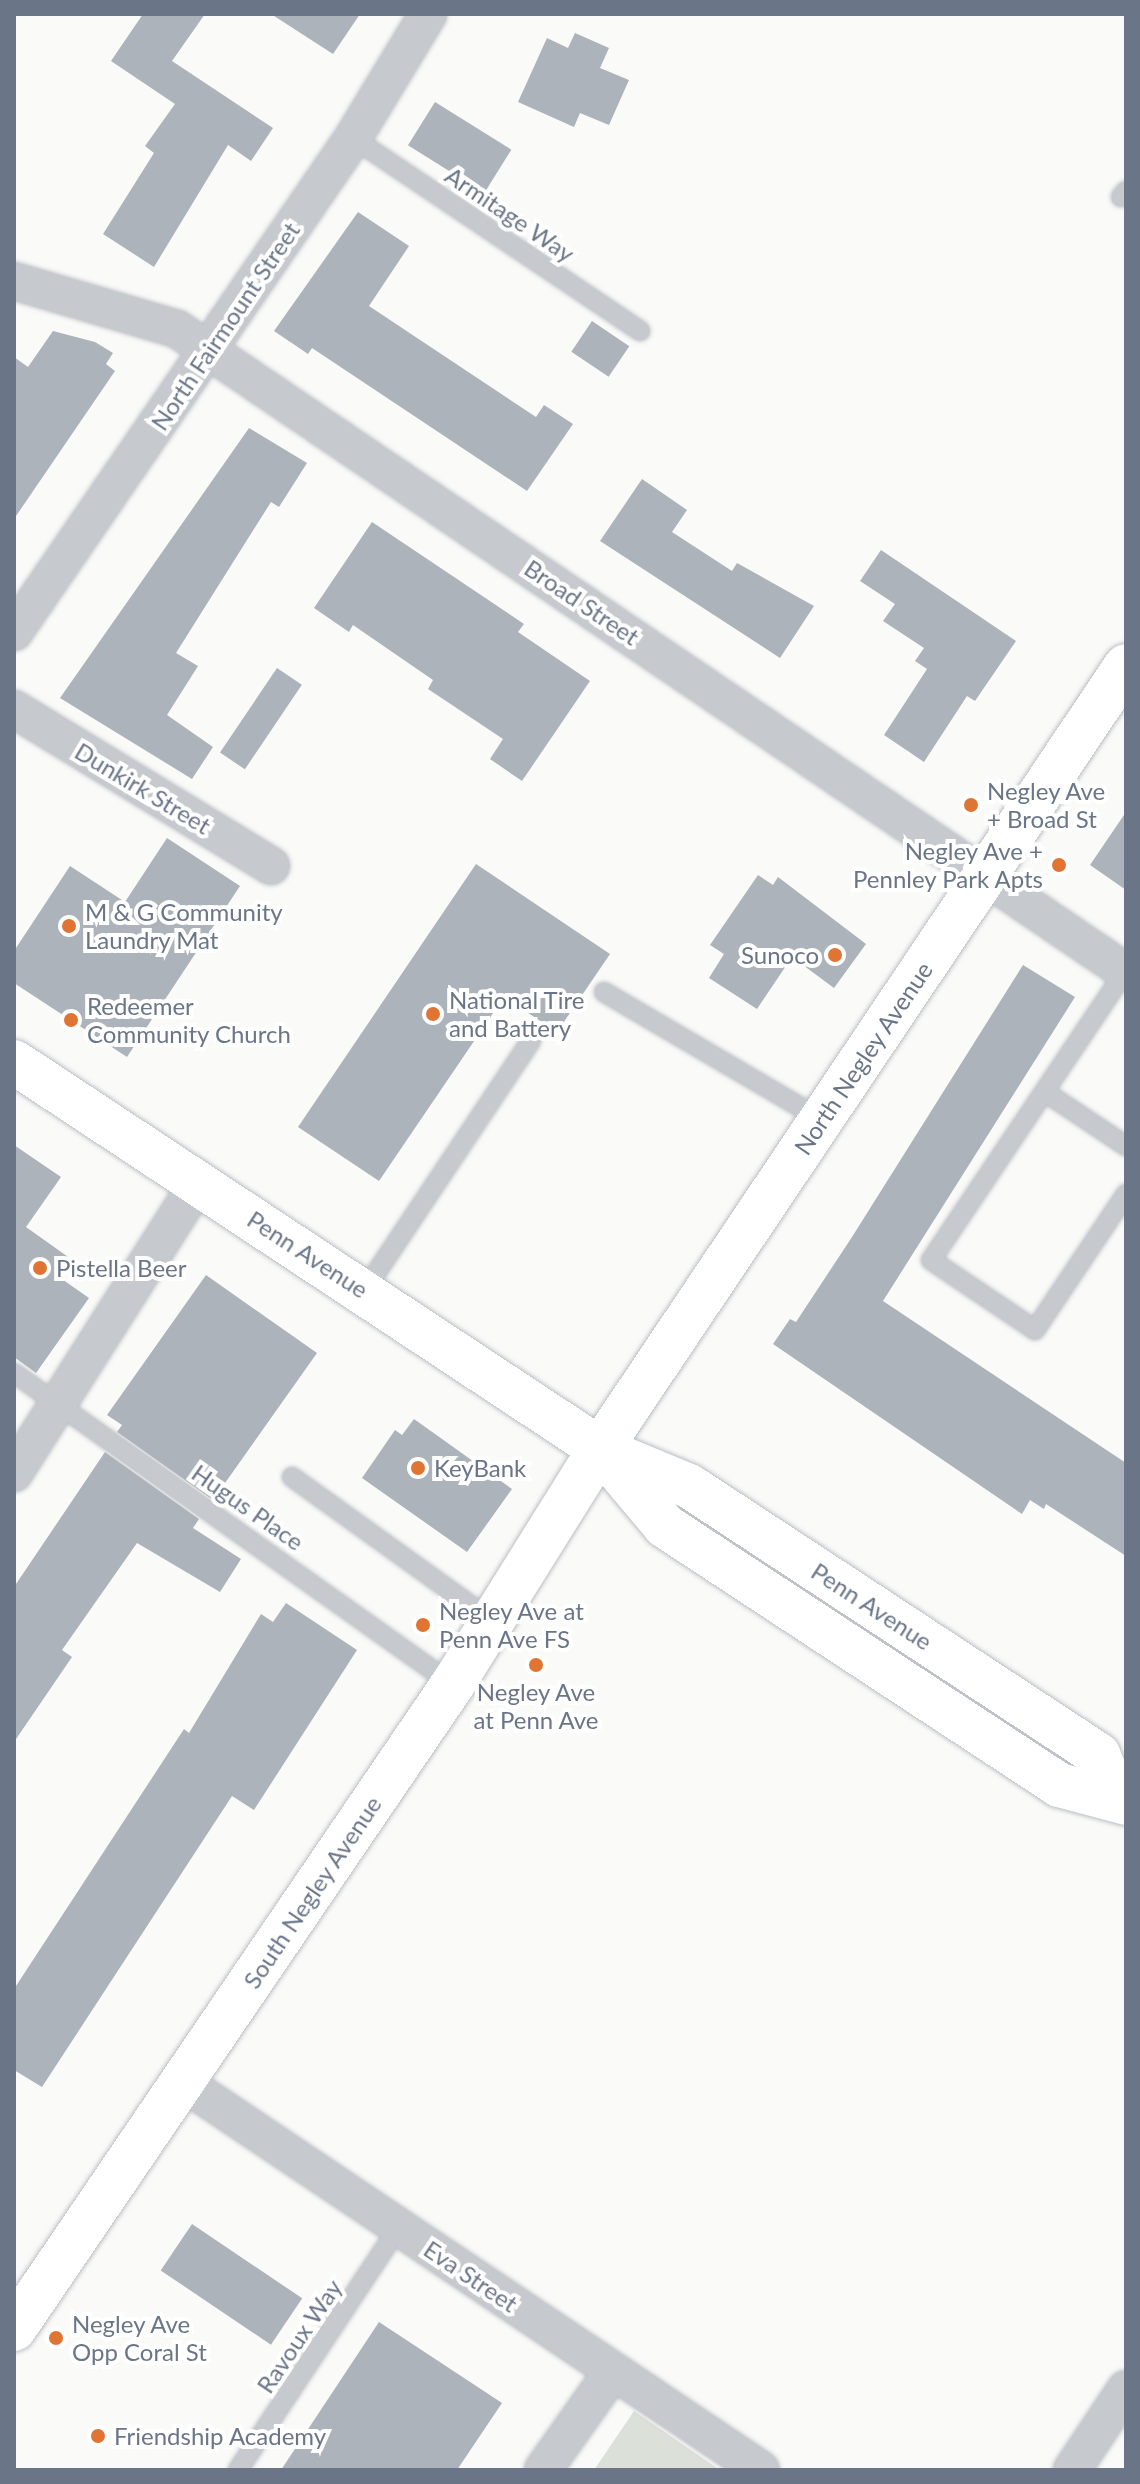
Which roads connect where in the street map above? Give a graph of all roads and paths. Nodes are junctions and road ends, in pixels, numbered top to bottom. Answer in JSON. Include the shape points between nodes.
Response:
{"nodes":[{"id":1,"x":428,"y":14,"type":"edge"},
{"id":2,"x":353,"y":138,"type":"junction"},
{"id":3,"x":14,"y":281,"type":"edge"},
{"id":4,"x":640,"y":331,"type":"dead end"},
{"id":5,"x":208,"y":350,"type":"junction"},
{"id":6,"x":14,"y":632,"type":"edge"},
{"id":7,"x":1126,"y":666,"type":"edge"},
{"id":8,"x":14,"y":709,"type":"edge"},
{"id":9,"x":271,"y":866,"type":"dead end"},
{"id":10,"x":984,"y":878,"type":"junction"},
{"id":11,"x":1126,"y":971,"type":"edge"},
{"id":12,"x":604,"y":992,"type":"dead end"},
{"id":13,"x":531,"y":1041,"type":"dead end"},
{"id":14,"x":14,"y":1062,"type":"edge"},
{"id":15,"x":1045,"y":1092,"type":"junction"},
{"id":16,"x":822,"y":1120,"type":"junction"},
{"id":17,"x":1126,"y":1146,"type":"edge"},
{"id":18,"x":199,"y":1182,"type":"junction"},
{"id":19,"x":1126,"y":1194,"type":"edge"},
{"id":20,"x":364,"y":1291,"type":"junction"},
{"id":21,"x":14,"y":1373,"type":"edge"},
{"id":22,"x":60,"y":1405,"type":"junction"},
{"id":23,"x":600,"y":1449,"type":"junction"},
{"id":24,"x":14,"y":1473,"type":"edge"},
{"id":25,"x":292,"y":1477,"type":"dead end"},
{"id":26,"x":494,"y":1622,"type":"junction"},
{"id":27,"x":453,"y":1684,"type":"junction"},
{"id":28,"x":1121,"y":1799,"type":"edge"},
{"id":29,"x":181,"y":2081,"type":"junction"},
{"id":30,"x":399,"y":2227,"type":"junction"},
{"id":31,"x":14,"y":2329,"type":"edge"},
{"id":32,"x":613,"y":2371,"type":"junction"},
{"id":33,"x":1126,"y":2389,"type":"edge"},
{"id":34,"x":1081,"y":2467,"type":"edge"},
{"id":35,"x":238,"y":2470,"type":"edge"},
{"id":36,"x":543,"y":2470,"type":"edge"},
{"id":37,"x":761,"y":2470,"type":"edge"}],
"edges":[{"from":1,"to":2,"type":"street","name":"North Fairmount Street"},
{"from":2,"to":4,"type":"lane","name":"Armitage Way"},
{"from":2,"to":5,"type":"street","name":"North Fairmount Street"},
{"from":3,"to":5,"type":"street","name":"Broad Street","via":[[177,329]]},
{"from":5,"to":6,"type":"street","name":"North Fairmount Street"},
{"from":5,"to":10,"type":"street","name":"Broad Street"},
{"from":7,"to":10,"type":"main road","name":"North Negley Avenue"},
{"from":8,"to":9,"type":"street","name":"Dunkirk Street"},
{"from":10,"to":11,"type":"street","name":"Broad Street"},
{"from":10,"to":16,"type":"main road","name":"North Negley Avenue"},
{"from":11,"to":15,"type":"lane"},
{"from":12,"to":16,"type":"lane"},
{"from":13,"to":20,"type":"lane"},
{"from":14,"to":18,"type":"main road","name":"Penn Avenue"},
{"from":15,"to":17,"type":"lane"},
{"from":15,"to":19,"type":"lane","via":[[931,1260],[1035,1330]]},
{"from":16,"to":23,"type":"main road","name":"North Negley Avenue"},
{"from":18,"to":20,"type":"main road","name":"Penn Avenue"},
{"from":18,"to":22,"type":"street"},
{"from":20,"to":23,"type":"main road","name":"Penn Avenue"},
{"from":21,"to":22,"type":"lane","name":"Hugus Place"},
{"from":22,"to":24,"type":"street"},
{"from":22,"to":27,"type":"lane","name":"Hugus Place"},
{"from":23,"to":26,"type":"main road","name":"South Negley Avenue"},
{"from":23,"to":28,"type":"main road","name":"Penn Avenue","via":[[665,1526],[1059,1785]]},
{"from":25,"to":26,"type":"lane"},
{"from":26,"to":27,"type":"main road","name":"South Negley Avenue"},
{"from":27,"to":29,"type":"main road","name":"South Negley Avenue"},
{"from":29,"to":30,"type":"street","name":"Eva Street"},
{"from":29,"to":31,"type":"main road","name":"South Negley Avenue"},
{"from":30,"to":32,"type":"street","name":"Eva Street"},
{"from":30,"to":35,"type":"lane","name":"Ravoux Way"},
{"from":32,"to":36,"type":"street"},
{"from":32,"to":37,"type":"street","name":"Eva Street"},
{"from":33,"to":34,"type":"street"}]}
